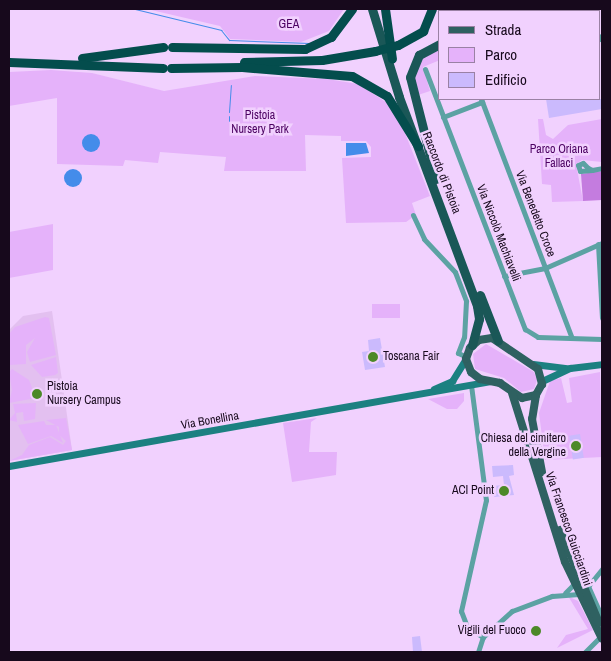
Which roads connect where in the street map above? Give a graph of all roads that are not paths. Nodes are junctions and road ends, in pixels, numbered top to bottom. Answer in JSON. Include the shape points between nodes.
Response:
{"nodes":[{"id":1,"x":352,"y":9,"type":"edge"},
{"id":2,"x":372,"y":9,"type":"edge"},
{"id":3,"x":377,"y":9,"type":"edge"},
{"id":4,"x":385,"y":9,"type":"edge"},
{"id":5,"x":432,"y":9,"type":"edge"},
{"id":6,"x":438,"y":45,"type":"edge"},
{"id":7,"x":215,"y":50,"type":"junction"},
{"id":8,"x":392,"y":59,"type":"junction"},
{"id":9,"x":62,"y":61,"type":"junction"},
{"id":10,"x":271,"y":61,"type":"junction"},
{"id":11,"x":9,"y":62,"type":"edge"},
{"id":12,"x":213,"y":66,"type":"junction"},
{"id":13,"x":425,"y":69,"type":"dead end"},
{"id":14,"x":482,"y":100,"type":"edge"},
{"id":15,"x":443,"y":117,"type":"junction"},
{"id":16,"x":418,"y":146,"type":"junction"},
{"id":17,"x":602,"y":168,"type":"edge"},
{"id":18,"x":592,"y":170,"type":"dead end"},
{"id":19,"x":436,"y":179,"type":"junction"},
{"id":20,"x":413,"y":216,"type":"dead end"},
{"id":21,"x":600,"y":244,"type":"edge"},
{"id":22,"x":545,"y":268,"type":"junction"},
{"id":23,"x":504,"y":276,"type":"junction"},
{"id":24,"x":602,"y":287,"type":"edge"},
{"id":25,"x":602,"y":318,"type":"edge"},
{"id":26,"x":571,"y":336,"type":"junction"},
{"id":27,"x":602,"y":339,"type":"edge"},
{"id":28,"x":498,"y":341,"type":"junction"},
{"id":29,"x":472,"y":345,"type":"junction"},
{"id":30,"x":466,"y":358,"type":"junction"},
{"id":31,"x":532,"y":364,"type":"junction"},
{"id":32,"x":602,"y":364,"type":"edge"},
{"id":33,"x":570,"y":368,"type":"junction"},
{"id":34,"x":494,"y":381,"type":"junction"},
{"id":35,"x":542,"y":381,"type":"junction"},
{"id":36,"x":471,"y":385,"type":"junction"},
{"id":37,"x":512,"y":393,"type":"junction"},
{"id":38,"x":536,"y":395,"type":"junction"},
{"id":39,"x":415,"y":396,"type":"junction"},
{"id":40,"x":9,"y":466,"type":"edge"},
{"id":41,"x":602,"y":569,"type":"edge"},
{"id":42,"x":574,"y":584,"type":"junction"},
{"id":43,"x":565,"y":593,"type":"junction"},
{"id":44,"x":579,"y":594,"type":"junction"},
{"id":45,"x":602,"y":617,"type":"edge"},
{"id":46,"x":602,"y":635,"type":"edge"},
{"id":47,"x":483,"y":637,"type":"junction"},
{"id":48,"x":478,"y":652,"type":"edge"},
{"id":49,"x":585,"y":652,"type":"edge"}],
"edges":[{"from":1,"to":7,"type":"highway","via":[[337,32],[311,48]]},
{"from":2,"to":16,"type":"highway","name":"Raccordo di Pistoia"},
{"from":3,"to":8,"type":"highway","name":"Raccordo di Pistoia"},
{"from":4,"to":8,"type":"highway"},
{"from":5,"to":10,"type":"highway","bridge":true,"via":[[430,22],[423,31],[398,45],[322,60]]},
{"from":6,"to":19,"type":"highway","via":[[419,55],[410,77]]},
{"from":7,"to":9,"type":"highway","via":[[167,47]]},
{"from":7,"to":10,"type":"highway"},
{"from":8,"to":19,"type":"highway","name":"Raccordo di Pistoia"},
{"from":9,"to":11,"type":"highway"},
{"from":9,"to":12,"type":"highway","via":[[167,68]]},
{"from":10,"to":12,"type":"highway"},
{"from":12,"to":16,"type":"highway","via":[[332,72],[359,78],[387,96]]},
{"from":13,"to":15,"type":"street","name":"Via Niccolò Machiavelli"},
{"from":14,"to":15,"type":"street"},
{"from":14,"to":22,"type":"street","name":"Via Benedetto Croce"},
{"from":15,"to":23,"type":"street","name":"Via Niccolò Machiavelli"},
{"from":16,"to":29,"type":"highway","name":"Raccordo di Pistoia","via":[[478,309]]},
{"from":17,"to":18,"type":"street"},
{"from":19,"to":28,"type":"highway","name":"Raccordo di Pistoia"},
{"from":20,"to":30,"type":"street","via":[[424,239],[455,272],[466,301],[464,338],[458,353]]},
{"from":21,"to":22,"type":"street"},
{"from":21,"to":24,"type":"street"},
{"from":22,"to":23,"type":"street"},
{"from":22,"to":26,"type":"street","name":"Via Benedetto Croce"},
{"from":23,"to":26,"type":"street","name":"Via Niccolò Machiavelli","via":[[530,333],[541,337]]},
{"from":24,"to":25,"type":"street"},
{"from":26,"to":27,"type":"street","name":"Via Niccolò Machiavelli"},
{"from":28,"to":29,"type":"main road","via":[[486,338]]},
{"from":28,"to":31,"type":"main road","via":[[514,356]]},
{"from":29,"to":30,"type":"main road"},
{"from":30,"to":34,"type":"main road","via":[[475,376]]},
{"from":30,"to":39,"type":"main road","name":"Via Bonellina","via":[[450,382]]},
{"from":31,"to":33,"type":"main road"},
{"from":31,"to":35,"type":"main road"},
{"from":32,"to":33,"type":"main road"},
{"from":33,"to":35,"type":"main road"},
{"from":34,"to":36,"type":"main road","name":"Via Bonellina"},
{"from":34,"to":37,"type":"main road"},
{"from":35,"to":38,"type":"main road","name":"Via Francesco Guicciardini"},
{"from":36,"to":39,"type":"main road","name":"Via Bonellina"},
{"from":36,"to":47,"type":"street","via":[[486,486],[461,611],[467,627]]},
{"from":37,"to":38,"type":"main road","via":[[524,398]]},
{"from":37,"to":42,"type":"main road","name":"Via Francesco Guicciardini"},
{"from":38,"to":46,"type":"main road","name":"Via Francesco Guicciardini","via":[[532,418],[543,476],[575,572]]},
{"from":39,"to":40,"type":"main road","name":"Via Bonellina"},
{"from":41,"to":45,"type":"street","via":[[588,586]]},
{"from":42,"to":43,"type":"street"},
{"from":42,"to":44,"type":"main road","name":"Via Francesco Guicciardini"},
{"from":43,"to":44,"type":"street"},
{"from":43,"to":47,"type":"street","via":[[518,607]]},
{"from":44,"to":46,"type":"main road","name":"Via Francesco Guicciardini"},
{"from":46,"to":49,"type":"street"},
{"from":47,"to":48,"type":"street"}]}
